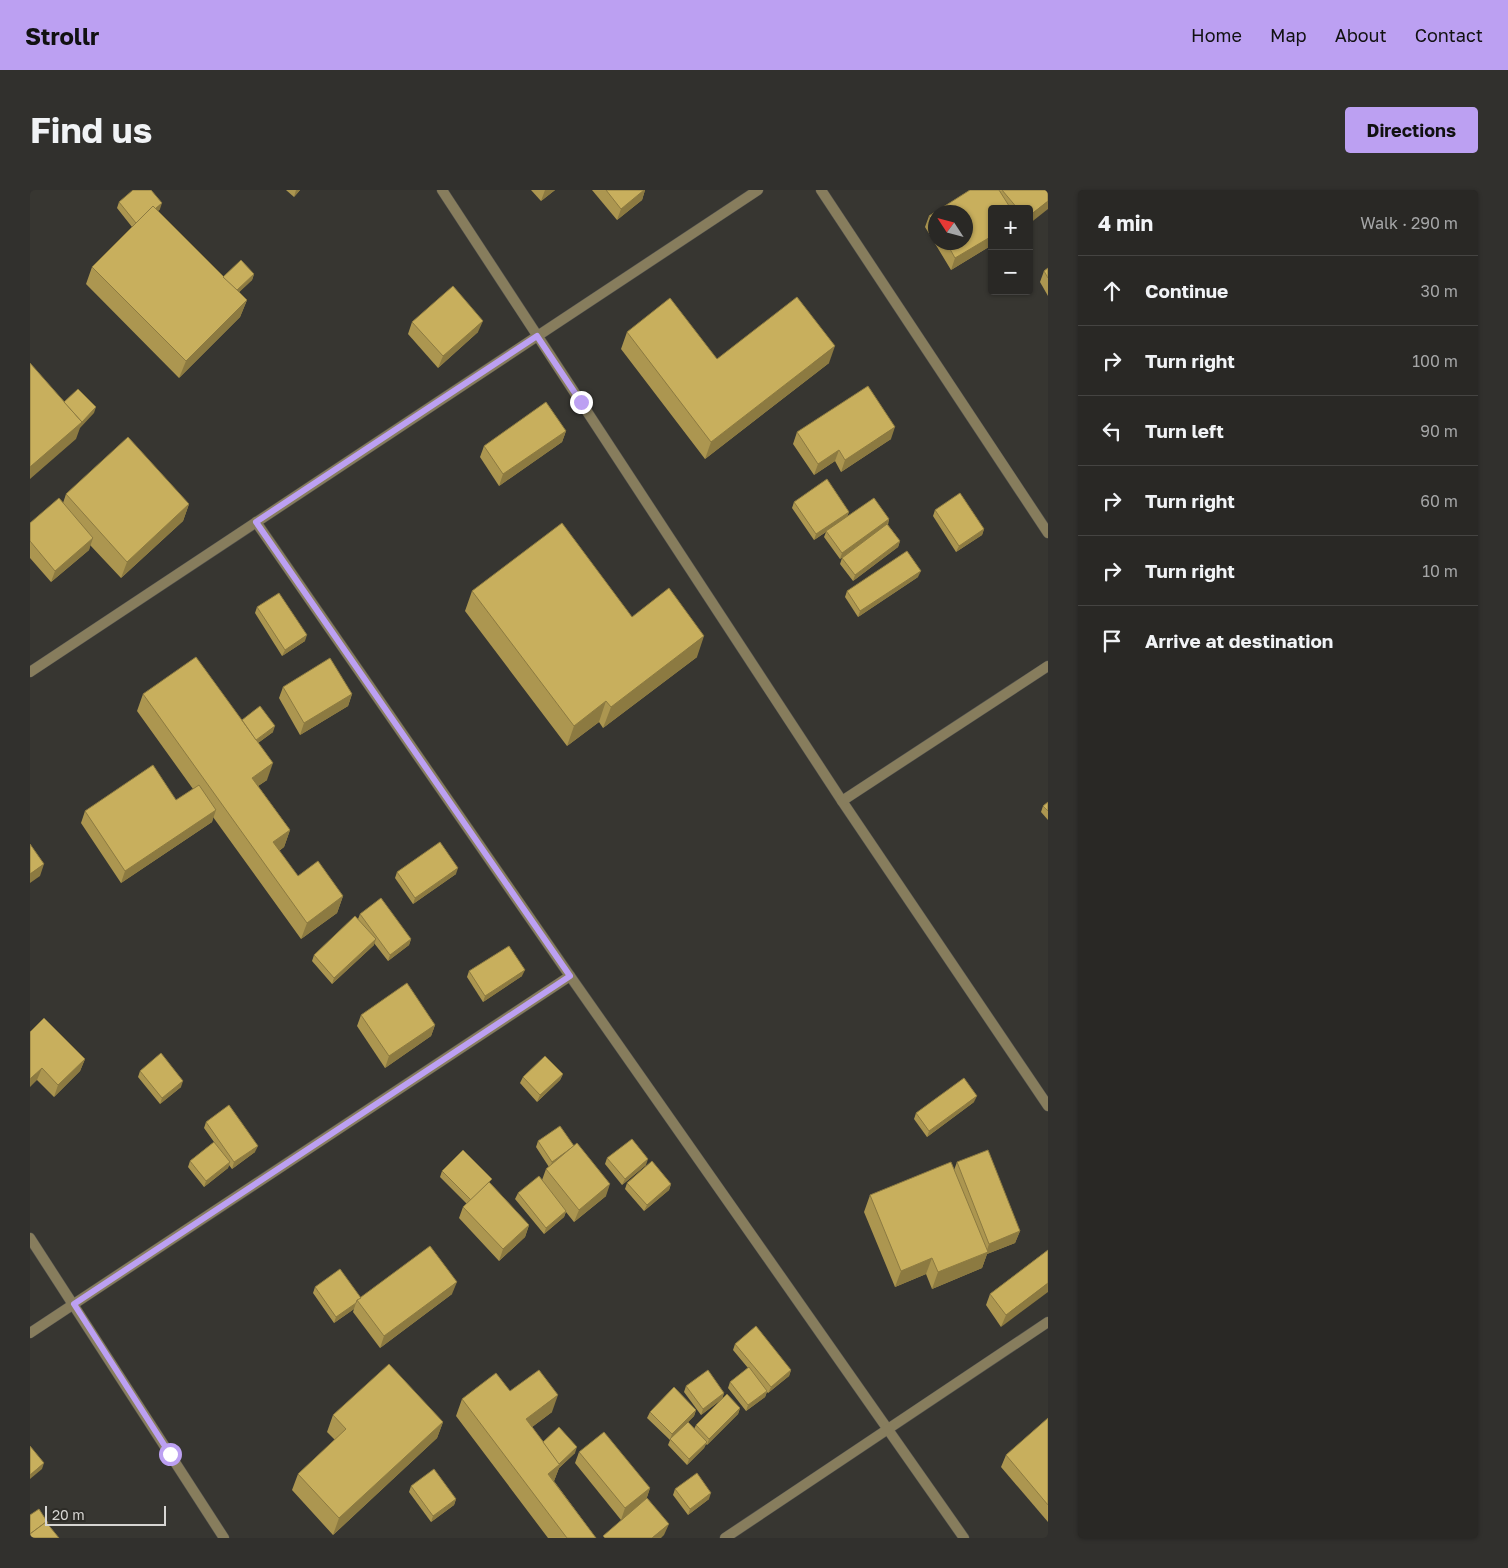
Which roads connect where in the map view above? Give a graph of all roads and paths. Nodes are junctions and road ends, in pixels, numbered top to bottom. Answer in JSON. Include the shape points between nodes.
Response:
{"nodes":[{"id":1,"x":442,"y":190,"type":"edge"},
{"id":2,"x":758,"y":190,"type":"edge"},
{"id":3,"x":820,"y":190,"type":"edge"},
{"id":4,"x":537,"y":336,"type":"junction"},
{"id":5,"x":256,"y":522,"type":"junction"},
{"id":6,"x":1048,"y":533,"type":"edge"},
{"id":7,"x":1048,"y":666,"type":"edge"},
{"id":8,"x":30,"y":672,"type":"edge"},
{"id":9,"x":842,"y":801,"type":"junction"},
{"id":10,"x":570,"y":976,"type":"junction"},
{"id":11,"x":1048,"y":1106,"type":"edge"},
{"id":12,"x":30,"y":1238,"type":"edge"},
{"id":13,"x":74,"y":1304,"type":"junction"},
{"id":14,"x":1048,"y":1322,"type":"edge"},
{"id":15,"x":30,"y":1334,"type":"edge"},
{"id":16,"x":889,"y":1428,"type":"junction"},
{"id":17,"x":224,"y":1538,"type":"edge"},
{"id":18,"x":725,"y":1538,"type":"edge"},
{"id":19,"x":964,"y":1538,"type":"edge"}],
"edges":[{"from":1,"to":4,"type":"street"},
{"from":2,"to":4,"type":"street"},
{"from":3,"to":6,"type":"street"},
{"from":4,"to":5,"type":"street"},
{"from":4,"to":9,"type":"street"},
{"from":5,"to":8,"type":"street"},
{"from":5,"to":10,"type":"street"},
{"from":7,"to":9,"type":"street"},
{"from":9,"to":11,"type":"street"},
{"from":10,"to":13,"type":"street"},
{"from":10,"to":16,"type":"street"},
{"from":12,"to":13,"type":"street"},
{"from":13,"to":15,"type":"street"},
{"from":13,"to":17,"type":"street"},
{"from":14,"to":16,"type":"street"},
{"from":16,"to":18,"type":"street"},
{"from":16,"to":19,"type":"street"}]}
